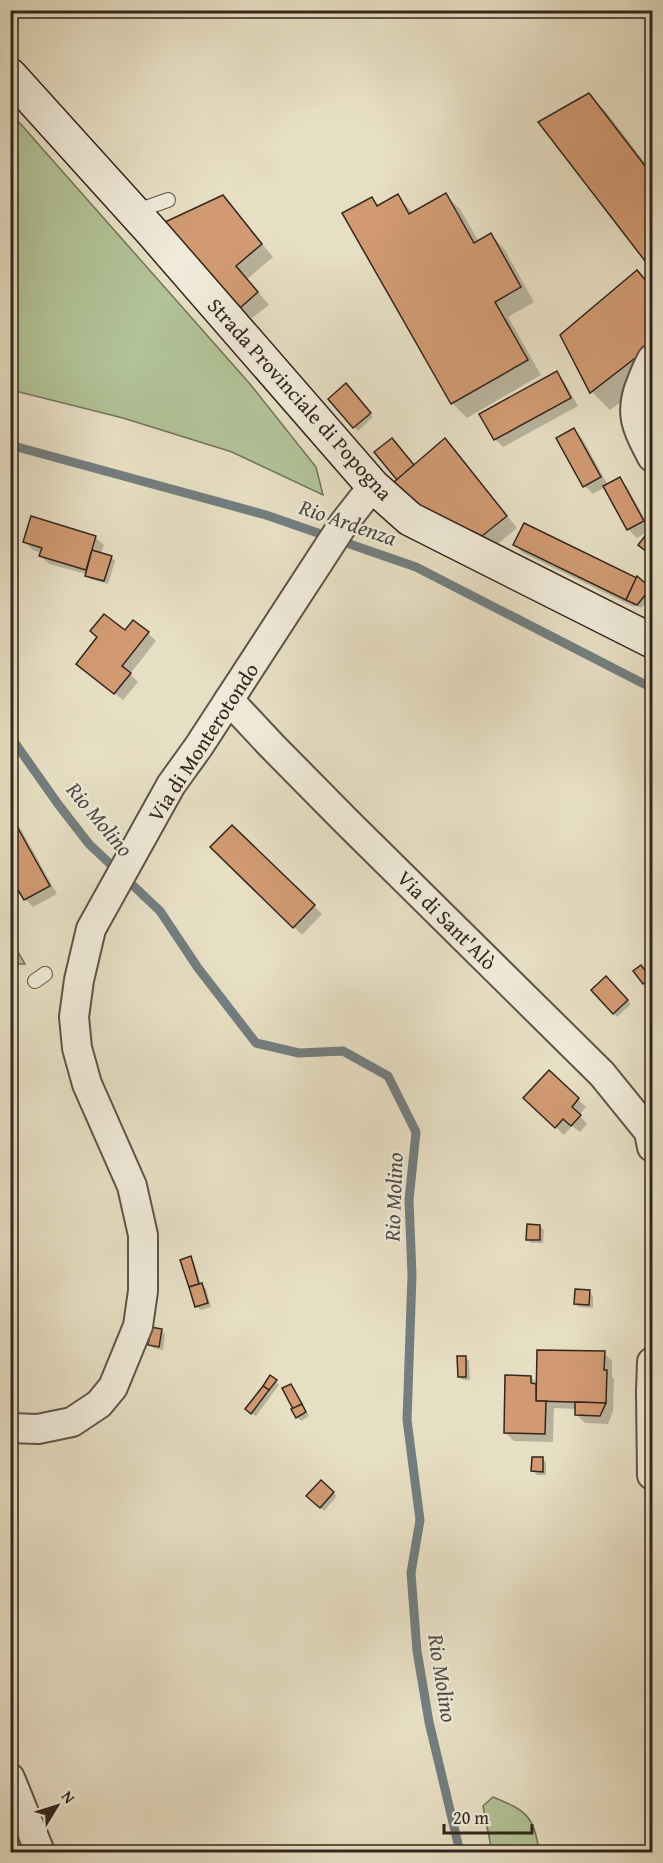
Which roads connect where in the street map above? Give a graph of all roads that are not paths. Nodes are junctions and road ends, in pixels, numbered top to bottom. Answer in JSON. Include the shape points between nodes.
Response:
{"nodes":[{"id":1,"x":10,"y":75,"type":"edge"},
{"id":2,"x":168,"y":200,"type":"dead end"},
{"id":3,"x":134,"y":212,"type":"junction"},
{"id":4,"x":652,"y":359,"type":"edge"},
{"id":5,"x":652,"y":457,"type":"edge"},
{"id":6,"x":374,"y":486,"type":"junction"},
{"id":7,"x":652,"y":641,"type":"edge"},
{"id":8,"x":229,"y":699,"type":"junction"},
{"id":9,"x":652,"y":1147,"type":"edge"},
{"id":10,"x":652,"y":1362,"type":"edge"},
{"id":11,"x":10,"y":1428,"type":"edge"},
{"id":12,"x":652,"y":1475,"type":"edge"},
{"id":13,"x":10,"y":1778,"type":"edge"},
{"id":14,"x":40,"y":1852,"type":"edge"}],
"edges":[{"from":1,"to":3,"type":"main road","name":"Strada Provinciale di Popogna"},
{"from":2,"to":3,"type":"lane"},
{"from":3,"to":6,"type":"main road","name":"Strada Provinciale di Popogna"},
{"from":4,"to":5,"type":"street","via":[[636,394],[634,411],[638,430]]},
{"from":6,"to":7,"type":"main road","name":"Strada Provinciale di Popogna","via":[[410,519]]},
{"from":6,"to":8,"type":"street","name":"Via di Monterotondo","via":[[344,523]]},
{"from":8,"to":9,"type":"street","name":"Via di Sant'Alò","via":[[603,1074],[649,1132]]},
{"from":8,"to":11,"type":"street","name":"Via di Monterotondo","via":[[171,785],[109,895],[91,929],[79,980],[74,1017],[87,1084],[132,1186],[143,1235],[143,1290],[138,1326],[113,1387],[99,1404],[72,1422],[38,1429]]},
{"from":10,"to":12,"type":"street"},
{"from":13,"to":14,"type":"street"}]}
